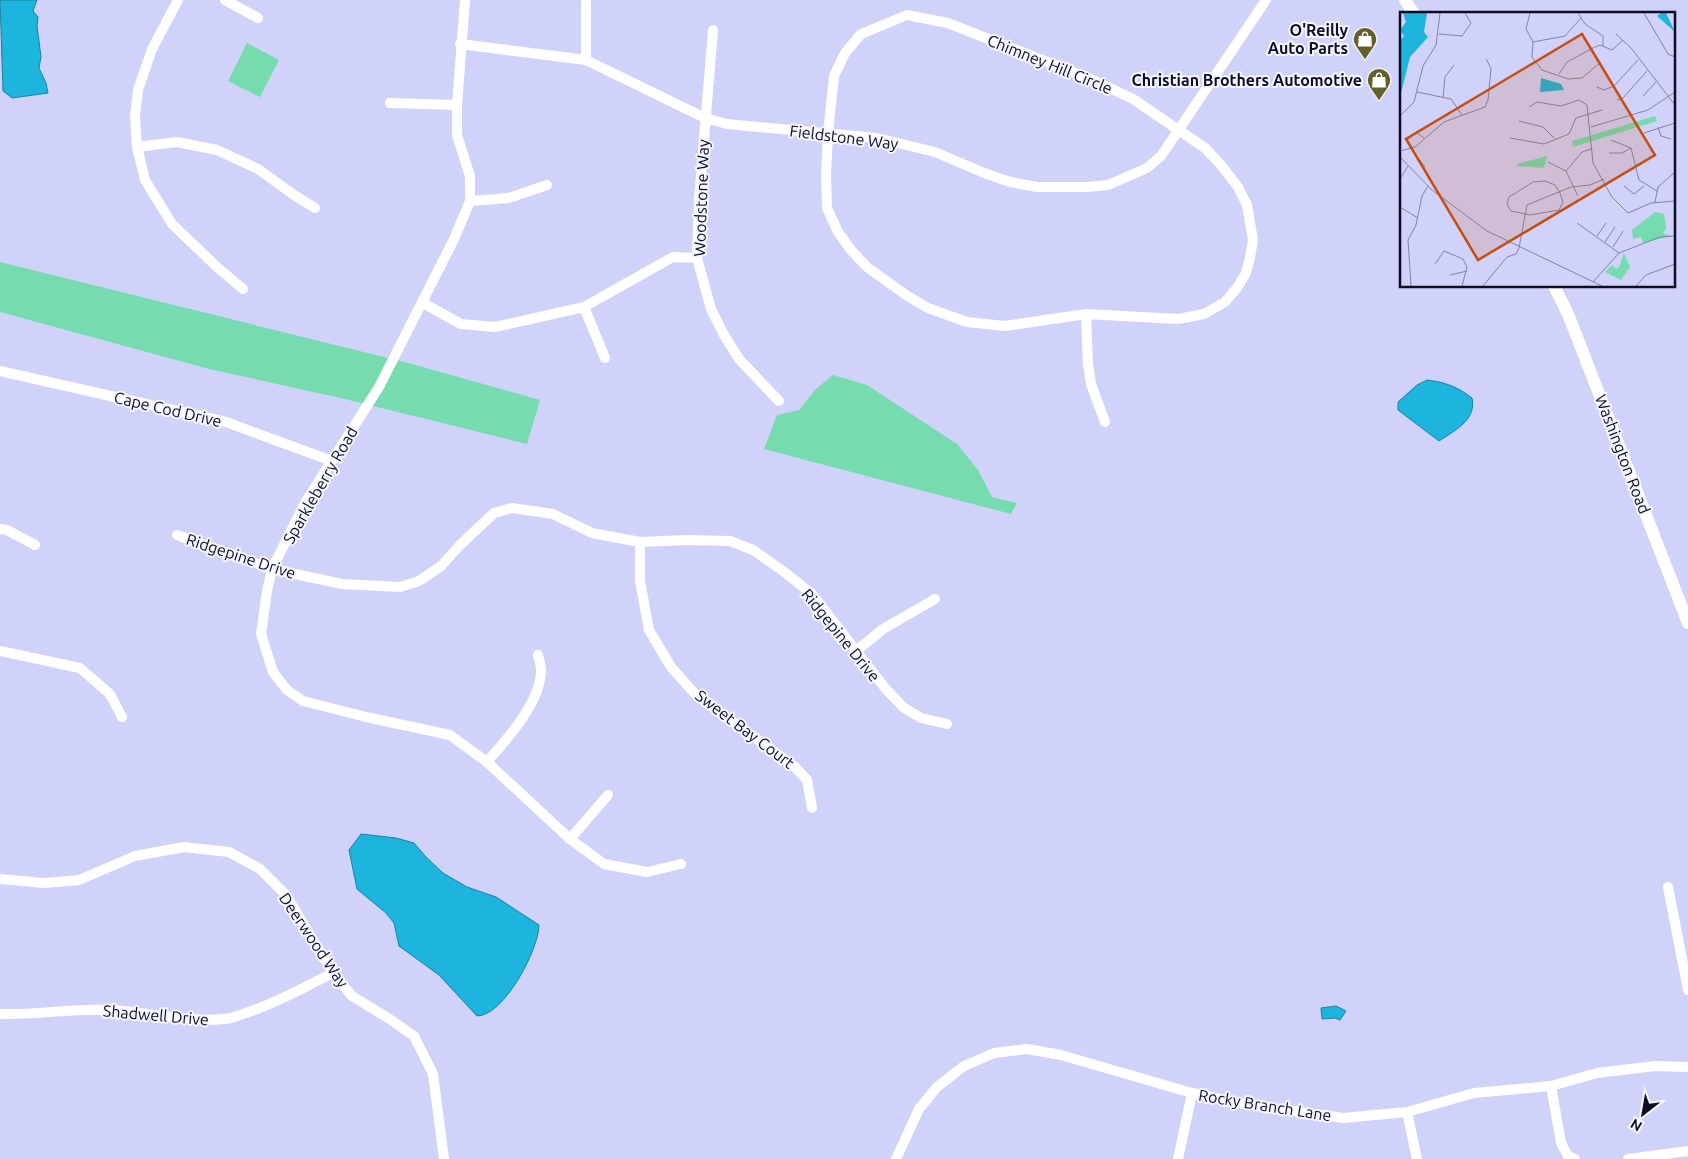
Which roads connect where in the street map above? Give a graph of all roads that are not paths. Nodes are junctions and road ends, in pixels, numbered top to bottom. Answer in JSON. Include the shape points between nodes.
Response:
{"nodes":[{"id":1,"x":178,"y":0,"type":"edge"},
{"id":2,"x":225,"y":0,"type":"edge"},
{"id":3,"x":465,"y":0,"type":"edge"},
{"id":4,"x":1266,"y":0,"type":"edge"},
{"id":5,"x":1405,"y":0,"type":"edge"},
{"id":6,"x":586,"y":2,"type":"dead end"},
{"id":7,"x":1413,"y":12,"type":"edge"},
{"id":8,"x":258,"y":18,"type":"dead end"},
{"id":9,"x":713,"y":30,"type":"dead end"},
{"id":10,"x":460,"y":44,"type":"junction"},
{"id":11,"x":586,"y":60,"type":"junction"},
{"id":12,"x":390,"y":103,"type":"dead end"},
{"id":13,"x":456,"y":105,"type":"junction"},
{"id":14,"x":705,"y":118,"type":"junction"},
{"id":15,"x":1179,"y":130,"type":"junction"},
{"id":16,"x":828,"y":133,"type":"junction"},
{"id":17,"x":137,"y":147,"type":"junction"},
{"id":18,"x":547,"y":185,"type":"dead end"},
{"id":19,"x":470,"y":201,"type":"junction"},
{"id":20,"x":315,"y":208,"type":"dead end"},
{"id":21,"x":697,"y":258,"type":"junction"},
{"id":22,"x":243,"y":288,"type":"dead end"},
{"id":23,"x":1555,"y":288,"type":"edge"},
{"id":24,"x":423,"y":303,"type":"junction"},
{"id":25,"x":584,"y":307,"type":"junction"},
{"id":26,"x":1086,"y":314,"type":"junction"},
{"id":27,"x":605,"y":358,"type":"dead end"},
{"id":28,"x":0,"y":371,"type":"edge"},
{"id":29,"x":779,"y":400,"type":"dead end"},
{"id":30,"x":1105,"y":422,"type":"dead end"},
{"id":31,"x":332,"y":461,"type":"junction"},
{"id":32,"x":0,"y":529,"type":"edge"},
{"id":33,"x":177,"y":535,"type":"dead end"},
{"id":34,"x":640,"y":542,"type":"junction"},
{"id":35,"x":35,"y":544,"type":"dead end"},
{"id":36,"x":272,"y":569,"type":"junction"},
{"id":37,"x":935,"y":599,"type":"dead end"},
{"id":38,"x":1688,"y":623,"type":"edge"},
{"id":39,"x":0,"y":651,"type":"edge"},
{"id":40,"x":856,"y":652,"type":"junction"},
{"id":41,"x":538,"y":655,"type":"dead end"},
{"id":42,"x":122,"y":717,"type":"dead end"},
{"id":43,"x":947,"y":724,"type":"dead end"},
{"id":44,"x":487,"y":762,"type":"junction"},
{"id":45,"x":608,"y":794,"type":"dead end"},
{"id":46,"x":812,"y":808,"type":"dead end"},
{"id":47,"x":570,"y":839,"type":"junction"},
{"id":48,"x":681,"y":864,"type":"dead end"},
{"id":49,"x":0,"y":879,"type":"edge"},
{"id":50,"x":1668,"y":887,"type":"dead end"},
{"id":51,"x":333,"y":973,"type":"junction"},
{"id":52,"x":1688,"y":990,"type":"edge"},
{"id":53,"x":0,"y":1014,"type":"edge"},
{"id":54,"x":1688,"y":1066,"type":"edge"},
{"id":55,"x":1551,"y":1086,"type":"junction"},
{"id":56,"x":1192,"y":1093,"type":"junction"},
{"id":57,"x":1406,"y":1112,"type":"junction"},
{"id":58,"x":1688,"y":1151,"type":"edge"},
{"id":59,"x":444,"y":1159,"type":"edge"},
{"id":60,"x":896,"y":1159,"type":"edge"},
{"id":61,"x":1178,"y":1159,"type":"edge"},
{"id":62,"x":1417,"y":1159,"type":"edge"},
{"id":63,"x":1575,"y":1159,"type":"edge"},
{"id":64,"x":1628,"y":1159,"type":"edge"}],
"edges":[{"from":1,"to":17,"type":"street","via":[[152,49],[138,90],[135,116]]},
{"from":2,"to":8,"type":"street"},
{"from":3,"to":10,"type":"street","name":"Sparkleberry Road"},
{"from":4,"to":15,"type":"street","name":"Fieldstone Way"},
{"from":5,"to":7,"type":"main road"},
{"from":6,"to":11,"type":"street"},
{"from":9,"to":14,"type":"street","name":"Woodstone Way"},
{"from":10,"to":11,"type":"street","name":"Fieldstone Way"},
{"from":10,"to":13,"type":"street","name":"Sparkleberry Road"},
{"from":11,"to":14,"type":"street","name":"Fieldstone Way"},
{"from":12,"to":13,"type":"street"},
{"from":13,"to":19,"type":"street","name":"Sparkleberry Road","via":[[457,136],[470,176]]},
{"from":14,"to":16,"type":"street","name":"Fieldstone Way","via":[[727,124]]},
{"from":14,"to":21,"type":"street","name":"Woodstone Way"},
{"from":15,"to":16,"type":"street","name":"Fieldstone Way","via":[[1161,156],[1147,168],[1108,185],[1087,187],[1037,187],[1010,182],[935,152],[878,138]]},
{"from":15,"to":16,"type":"street","name":"Chimney Hill Circle","via":[[1133,99],[1093,80],[948,23],[907,16],[861,34],[845,54],[834,76]]},
{"from":15,"to":26,"type":"street","name":"Chimney Hill Circle","via":[[1222,165],[1247,205],[1253,240],[1246,273],[1225,302],[1204,314],[1178,319]]},
{"from":16,"to":26,"type":"street","name":"Chimney Hill Circle","via":[[827,208],[851,250],[884,280],[928,308],[967,322],[1005,326]]},
{"from":17,"to":20,"type":"street","via":[[177,142],[217,150],[258,169]]},
{"from":17,"to":22,"type":"street","via":[[145,180],[172,224]]},
{"from":18,"to":19,"type":"street","via":[[509,198]]},
{"from":19,"to":24,"type":"street","name":"Sparkleberry Road"},
{"from":21,"to":25,"type":"street","via":[[673,257]]},
{"from":21,"to":29,"type":"street","name":"Woodstone Way","via":[[711,309],[724,335],[739,359]]},
{"from":23,"to":38,"type":"main road","name":"Washington Road"},
{"from":24,"to":25,"type":"street","via":[[461,324],[495,327]]},
{"from":24,"to":31,"type":"street","name":"Sparkleberry Road","via":[[379,388]]},
{"from":25,"to":27,"type":"street"},
{"from":26,"to":30,"type":"street","via":[[1091,384]]},
{"from":28,"to":31,"type":"street","name":"Cape Cod Drive","via":[[226,422]]},
{"from":31,"to":36,"type":"street","name":"Sparkleberry Road","via":[[305,503]]},
{"from":32,"to":35,"type":"street"},
{"from":33,"to":36,"type":"street","name":"Ridgepine Drive"},
{"from":34,"to":36,"type":"street","name":"Ridgepine Drive","via":[[592,532],[553,514],[512,508],[494,513],[441,566],[419,582],[400,587],[342,584]]},
{"from":34,"to":40,"type":"street","name":"Ridgepine Drive","via":[[730,541],[753,550],[812,594]]},
{"from":34,"to":46,"type":"street","name":"Sweet Bay Court","via":[[640,581],[649,630],[671,667],[696,695],[794,766],[807,780]]},
{"from":36,"to":44,"type":"street","name":"Sparkleberry Road","via":[[261,634],[273,672],[287,690],[303,701],[450,735]]},
{"from":37,"to":40,"type":"street","via":[[883,630]]},
{"from":39,"to":42,"type":"street","via":[[80,668],[110,694]]},
{"from":40,"to":43,"type":"street","name":"Ridgepine Drive","via":[[903,707],[921,718]]},
{"from":41,"to":44,"type":"street","via":[[541,670],[536,692],[517,728]]},
{"from":44,"to":47,"type":"street","name":"Sparkleberry Road"},
{"from":45,"to":47,"type":"street"},
{"from":47,"to":48,"type":"street","name":"Sparkleberry Road","via":[[604,864],[648,872]]},
{"from":49,"to":51,"type":"street","name":"Deerwood Way","via":[[44,883],[79,880],[135,856],[184,847],[229,852],[260,869],[286,895]]},
{"from":50,"to":52,"type":"street"},
{"from":51,"to":53,"type":"street","name":"Shadwell Drive","via":[[267,1006],[226,1020],[183,1019],[110,1010]]},
{"from":51,"to":59,"type":"street","name":"Deerwood Way","via":[[352,996],[414,1036],[433,1074]]},
{"from":54,"to":55,"type":"street","name":"Rocky Branch Lane","via":[[1655,1066],[1597,1073]]},
{"from":55,"to":57,"type":"street","name":"Rocky Branch Lane","via":[[1474,1093]]},
{"from":55,"to":63,"type":"street","via":[[1562,1143],[1568,1156]]},
{"from":56,"to":57,"type":"street","name":"Rocky Branch Lane","via":[[1343,1118]]},
{"from":56,"to":60,"type":"street","name":"Rocky Branch Lane","via":[[1061,1055],[1027,1049],[994,1053],[964,1066],[937,1087],[919,1109]]},
{"from":56,"to":61,"type":"street"},
{"from":57,"to":62,"type":"street"},
{"from":58,"to":64,"type":"street"}]}
